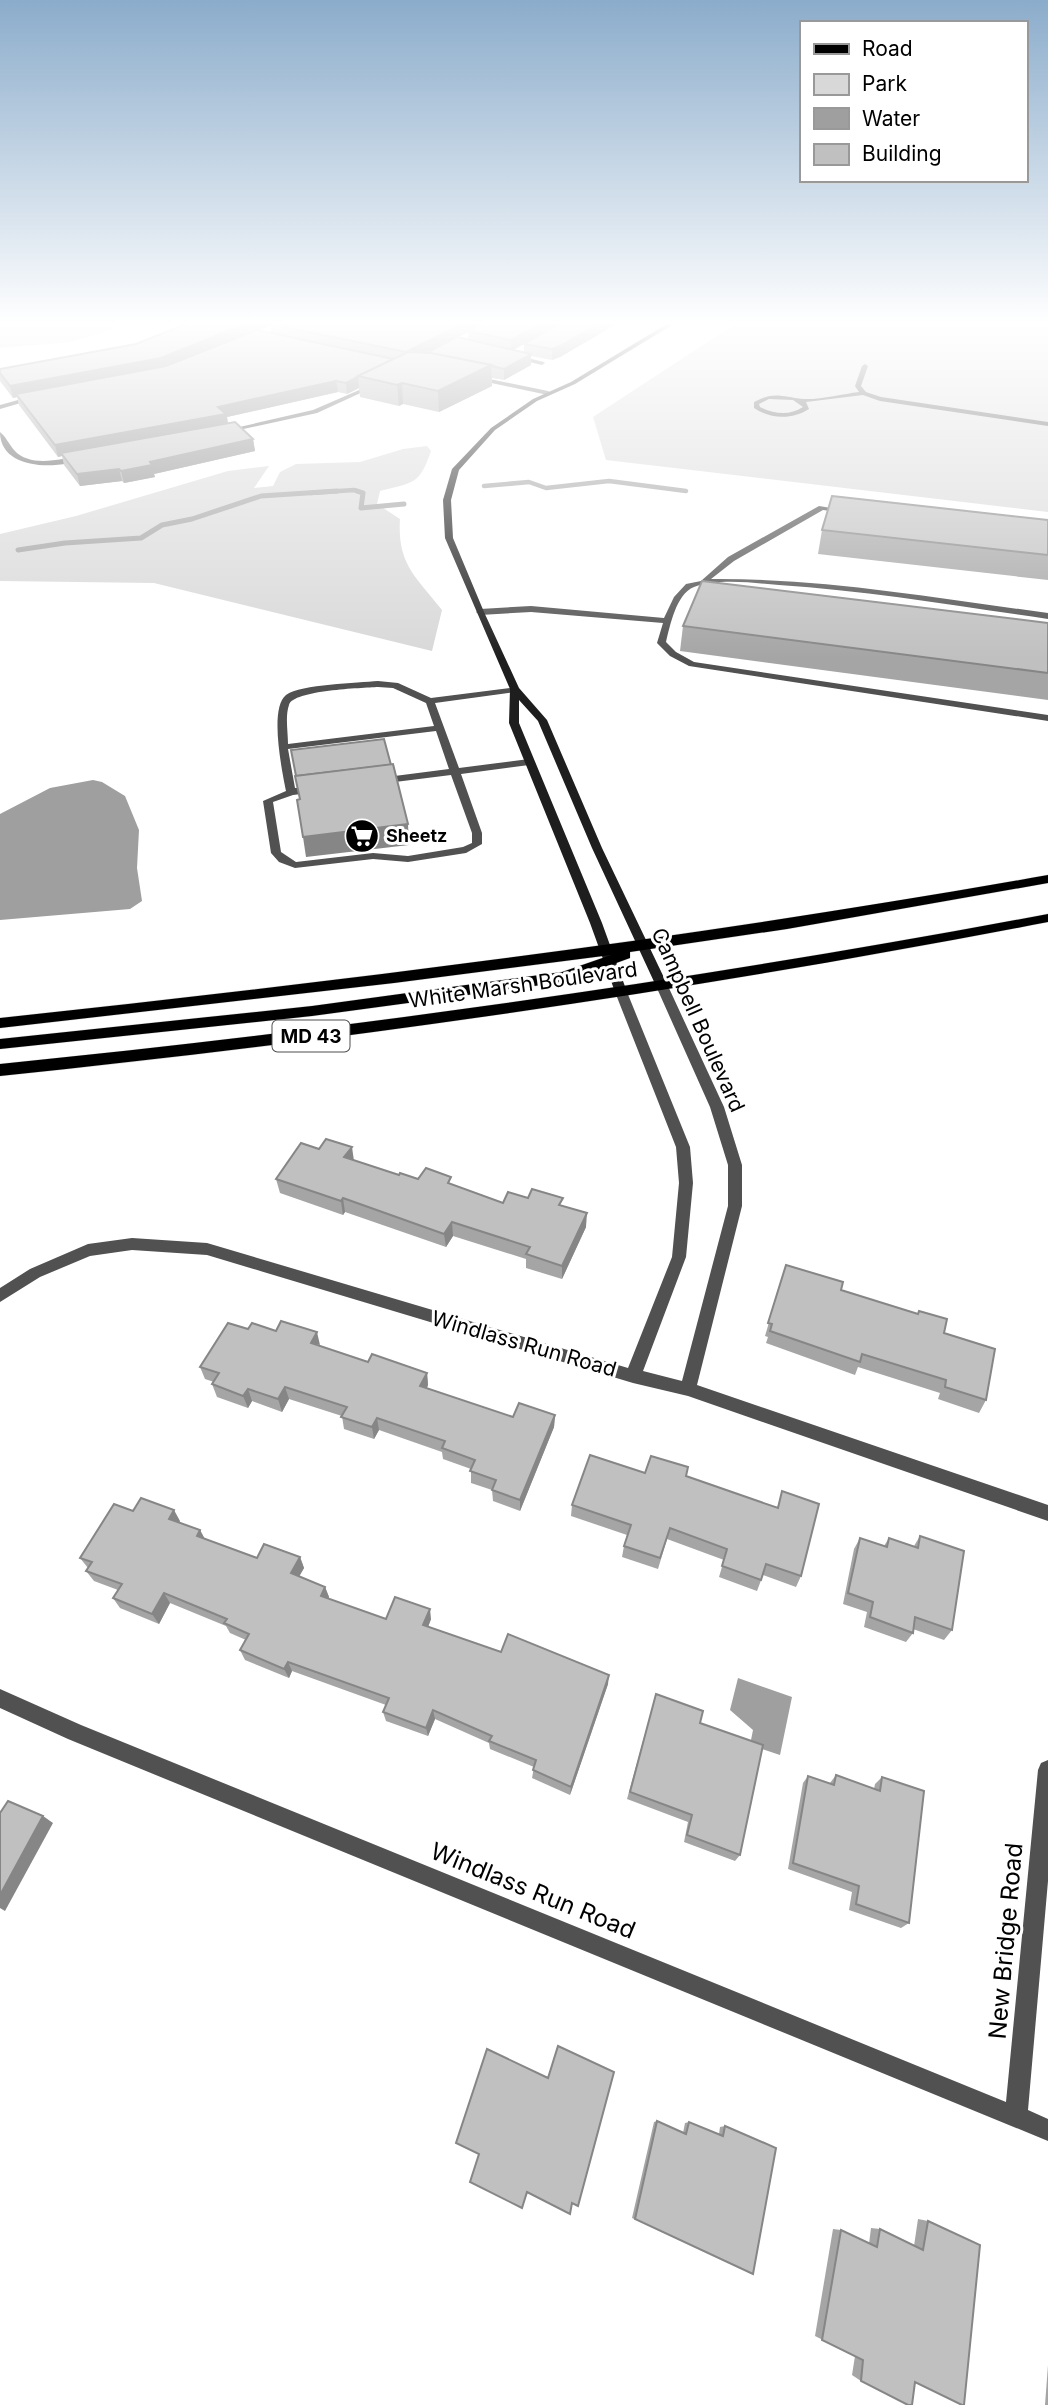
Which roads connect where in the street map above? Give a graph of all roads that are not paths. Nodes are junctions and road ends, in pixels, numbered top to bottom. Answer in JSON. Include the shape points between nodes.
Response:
{"nodes":[{"id":1,"x":0,"y":434,"type":"edge"},
{"id":2,"x":488,"y":434,"type":"edge"},
{"id":3,"x":95,"y":455,"type":"edge"},
{"id":4,"x":848,"y":511,"type":"edge"},
{"id":5,"x":704,"y":580,"type":"junction"},
{"id":6,"x":480,"y":612,"type":"junction"},
{"id":7,"x":1048,"y":616,"type":"edge"},
{"id":8,"x":667,"y":621,"type":"junction"},
{"id":9,"x":515,"y":689,"type":"junction"},
{"id":10,"x":430,"y":701,"type":"junction"},
{"id":11,"x":1048,"y":718,"type":"edge"},
{"id":12,"x":440,"y":728,"type":"junction"},
{"id":13,"x":392,"y":734,"type":"junction"},
{"id":14,"x":357,"y":738,"type":"junction"},
{"id":15,"x":322,"y":742,"type":"junction"},
{"id":16,"x":396,"y":745,"type":"dead end"},
{"id":17,"x":283,"y":747,"type":"junction"},
{"id":18,"x":360,"y":749,"type":"edge"},
{"id":19,"x":325,"y":754,"type":"edge"},
{"id":20,"x":528,"y":762,"type":"junction"},
{"id":21,"x":402,"y":765,"type":"dead end"},
{"id":22,"x":457,"y":771,"type":"junction"},
{"id":23,"x":406,"y":777,"type":"junction"},
{"id":24,"x":370,"y":782,"type":"edge"},
{"id":25,"x":323,"y":788,"type":"edge"},
{"id":26,"x":291,"y":792,"type":"junction"},
{"id":27,"x":1048,"y":879,"type":"edge"},
{"id":28,"x":1048,"y":918,"type":"edge"},
{"id":29,"x":642,"y":946,"type":"junction"},
{"id":30,"x":608,"y":957,"type":"junction"},
{"id":31,"x":662,"y":986,"type":"junction"},
{"id":32,"x":621,"y":992,"type":"junction"},
{"id":33,"x":0,"y":1023,"type":"edge"},
{"id":34,"x":0,"y":1044,"type":"edge"},
{"id":35,"x":0,"y":1070,"type":"edge"},
{"id":36,"x":0,"y":1296,"type":"edge"},
{"id":37,"x":634,"y":1376,"type":"junction"},
{"id":38,"x":688,"y":1389,"type":"junction"},
{"id":39,"x":1048,"y":1513,"type":"edge"},
{"id":40,"x":0,"y":1698,"type":"edge"},
{"id":41,"x":1048,"y":1770,"type":"edge"},
{"id":42,"x":1016,"y":2117,"type":"junction"},
{"id":43,"x":1048,"y":2130,"type":"edge"}],
"edges":[{"from":1,"to":3,"type":"street","via":[[13,453],[32,461]]},
{"from":2,"to":6,"type":"street","name":"Campbell Boulevard","via":[[456,469],[447,500],[449,538]]},
{"from":4,"to":5,"type":"street","via":[[822,509],[731,559]]},
{"from":5,"to":7,"type":"street","via":[[770,582]]},
{"from":5,"to":8,"type":"street","via":[[688,587]]},
{"from":6,"to":8,"type":"street","via":[[531,609]]},
{"from":6,"to":9,"type":"street","name":"Campbell Boulevard"},
{"from":8,"to":11,"type":"street","via":[[661,643],[692,664]]},
{"from":9,"to":10,"type":"street"},
{"from":9,"to":20,"type":"street","name":"Campbell Boulevard","via":[[514,723]]},
{"from":9,"to":29,"type":"street","name":"Campbell Boulevard","via":[[542,720]]},
{"from":10,"to":12,"type":"street"},
{"from":10,"to":17,"type":"street","via":[[395,685],[305,691],[284,703]]},
{"from":12,"to":13,"type":"street"},
{"from":12,"to":22,"type":"street"},
{"from":13,"to":14,"type":"street"},
{"from":13,"to":16,"type":"street"},
{"from":14,"to":15,"type":"street"},
{"from":14,"to":18,"type":"street"},
{"from":15,"to":17,"type":"street"},
{"from":15,"to":19,"type":"street"},
{"from":17,"to":26,"type":"street"},
{"from":20,"to":22,"type":"street"},
{"from":20,"to":30,"type":"street","name":"Campbell Boulevard"},
{"from":21,"to":23,"type":"street"},
{"from":22,"to":23,"type":"street"},
{"from":22,"to":26,"type":"street","via":[[477,836],[306,865],[283,860],[276,853],[268,802]]},
{"from":23,"to":24,"type":"street"},
{"from":25,"to":26,"type":"street"},
{"from":27,"to":29,"type":"main road","name":"White Marsh Boulevard"},
{"from":28,"to":31,"type":"main road","name":"White Marsh Boulevard","number":"MD 43"},
{"from":29,"to":30,"type":"main road","name":"White Marsh Boulevard"},
{"from":29,"to":31,"type":"street","name":"Campbell Boulevard"},
{"from":30,"to":32,"type":"street","name":"Campbell Boulevard"},
{"from":30,"to":33,"type":"main road","name":"White Marsh Boulevard","number":"MD 43"},
{"from":30,"to":34,"type":"main road","via":[[564,977]]},
{"from":31,"to":32,"type":"main road","name":"White Marsh Boulevard","number":"MD 43"},
{"from":31,"to":38,"type":"street","name":"Campbell Boulevard","via":[[717,1107],[735,1165],[735,1206]]},
{"from":32,"to":35,"type":"main road","name":"White Marsh Boulevard","number":"MD 43","via":[[263,1042]]},
{"from":32,"to":37,"type":"street","name":"Campbell Boulevard","via":[[683,1147],[686,1183],[679,1257]]},
{"from":36,"to":37,"type":"street","name":"Windlass Run Road","via":[[35,1273],[88,1251],[132,1244],[207,1250]]},
{"from":37,"to":38,"type":"street","name":"Windlass Run Road"},
{"from":38,"to":39,"type":"street","name":"Windlass Run Road"},
{"from":40,"to":42,"type":"street","name":"Windlass Run Road"},
{"from":41,"to":42,"type":"street","name":"New Bridge Road"},
{"from":42,"to":43,"type":"street","name":"Windlass Run Road"}]}
